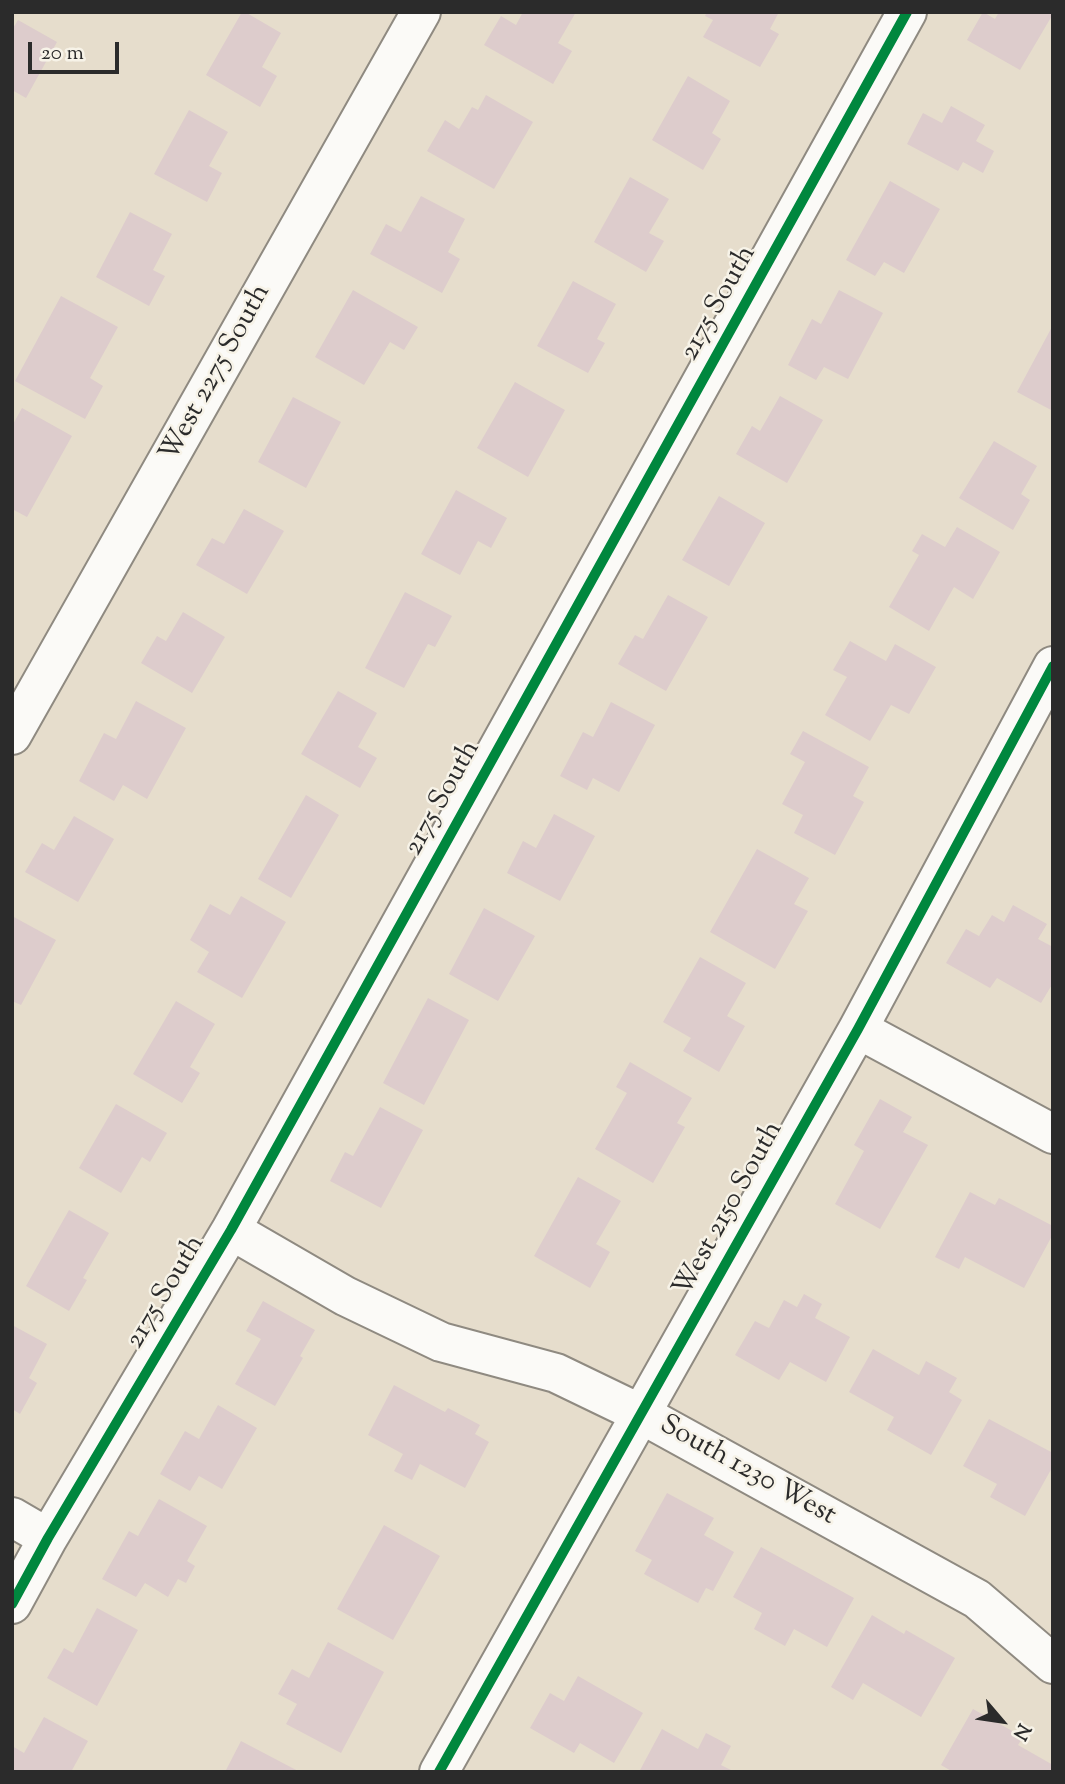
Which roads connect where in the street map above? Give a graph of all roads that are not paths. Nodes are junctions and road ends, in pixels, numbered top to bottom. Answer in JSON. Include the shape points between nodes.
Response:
{"nodes":[{"id":1,"x":421,"y":12,"type":"edge"},
{"id":2,"x":907,"y":12,"type":"edge"},
{"id":3,"x":1053,"y":666,"type":"edge"},
{"id":4,"x":12,"y":736,"type":"edge"},
{"id":5,"x":858,"y":1029,"type":"junction"},
{"id":6,"x":1053,"y":1134,"type":"edge"},
{"id":7,"x":231,"y":1230,"type":"junction"},
{"id":8,"x":641,"y":1414,"type":"junction"},
{"id":9,"x":12,"y":1517,"type":"edge"},
{"id":10,"x":48,"y":1538,"type":"junction"},
{"id":11,"x":12,"y":1604,"type":"edge"},
{"id":12,"x":1053,"y":1664,"type":"edge"},
{"id":13,"x":439,"y":1772,"type":"edge"}],
"edges":[{"from":1,"to":4,"type":"street","name":"West 2275 South"},
{"from":2,"to":7,"type":"street","name":"2175 South"},
{"from":3,"to":5,"type":"street","name":"West 2150 South"},
{"from":5,"to":6,"type":"street"},
{"from":5,"to":8,"type":"street","name":"West 2150 South"},
{"from":7,"to":8,"type":"street","name":"South 1230 West","via":[[345,1296],[441,1342],[556,1373]]},
{"from":7,"to":10,"type":"street","name":"2175 South"},
{"from":8,"to":12,"type":"street","name":"South 1230 West","via":[[977,1599]]},
{"from":8,"to":13,"type":"street","name":"West 2150 South"},
{"from":9,"to":10,"type":"street"},
{"from":10,"to":11,"type":"street","name":"2175 South"}]}
